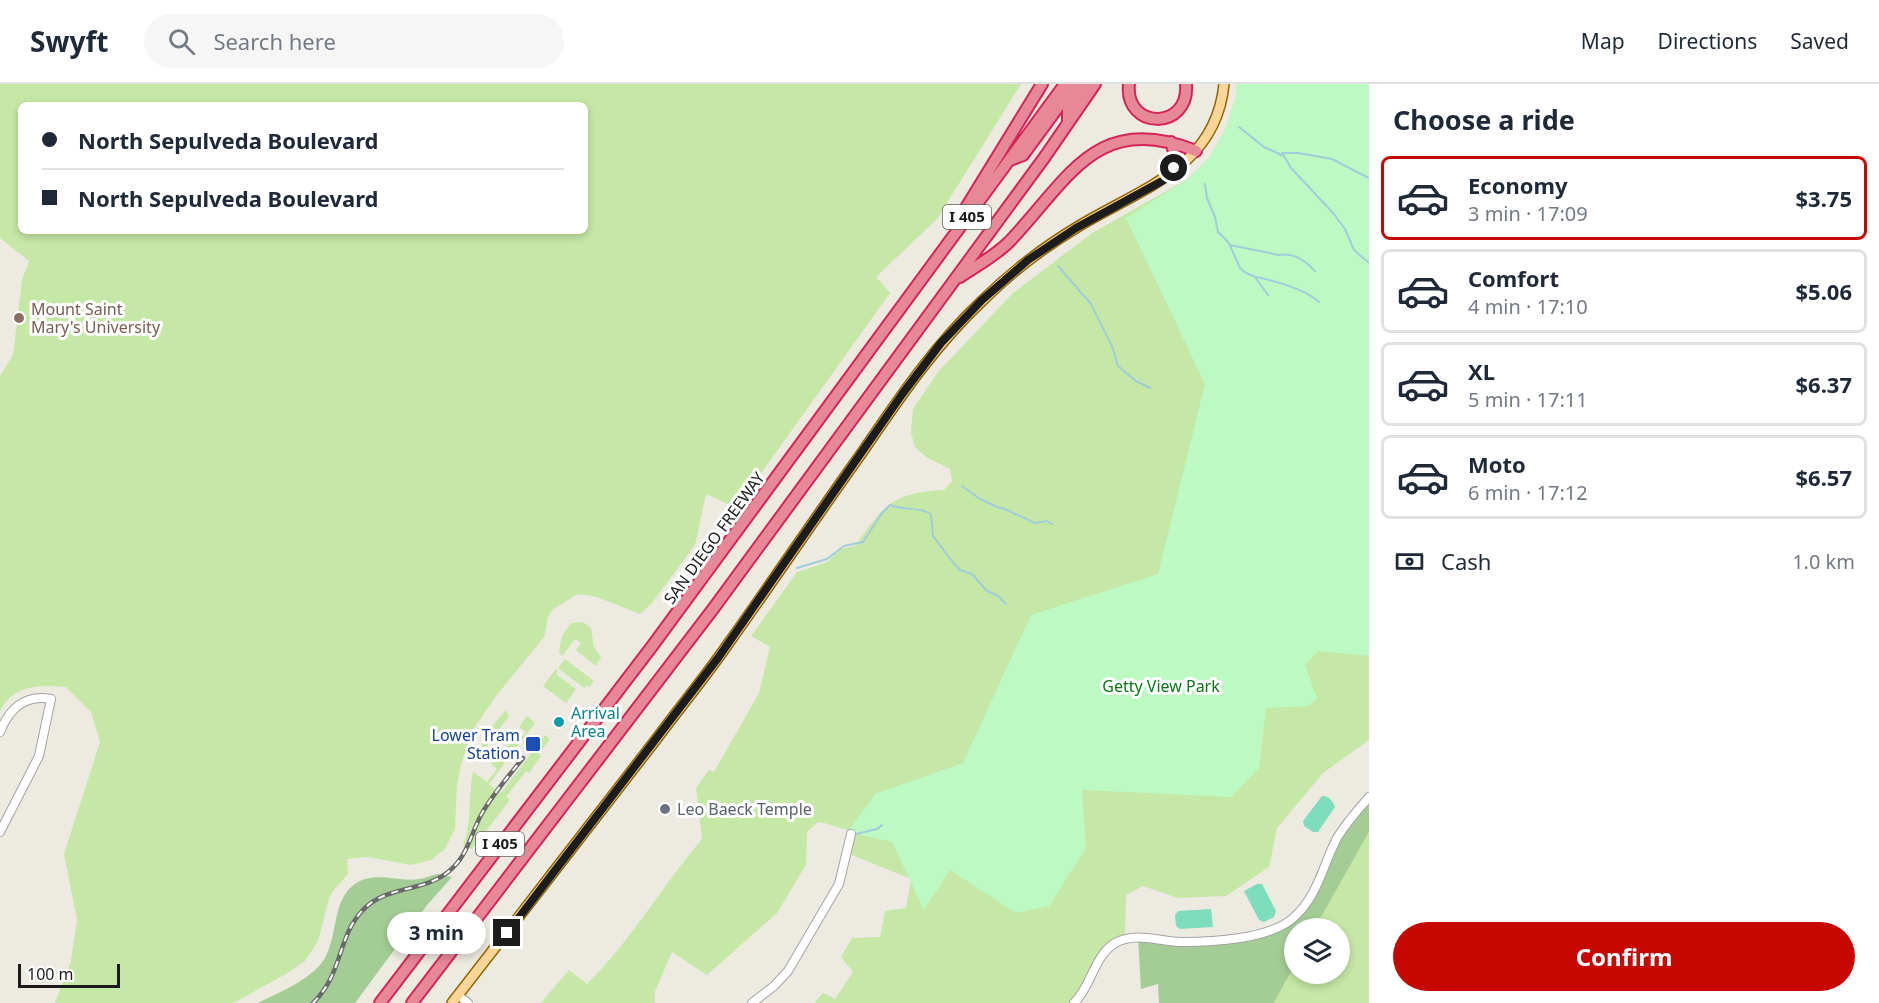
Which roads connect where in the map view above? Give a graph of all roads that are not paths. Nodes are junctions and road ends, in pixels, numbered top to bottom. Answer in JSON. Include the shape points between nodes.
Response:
{"nodes":[{"id":1,"x":1042,"y":84,"type":"edge"},
{"id":2,"x":1065,"y":84,"type":"edge"},
{"id":3,"x":1075,"y":84,"type":"edge"},
{"id":4,"x":1084,"y":84,"type":"edge"},
{"id":5,"x":1095,"y":84,"type":"edge"},
{"id":6,"x":1129,"y":84,"type":"edge"},
{"id":7,"x":1186,"y":84,"type":"edge"},
{"id":8,"x":1224,"y":84,"type":"edge"},
{"id":9,"x":1068,"y":123,"type":"junction"},
{"id":10,"x":1171,"y":142,"type":"junction"},
{"id":11,"x":1196,"y":151,"type":"junction"},
{"id":12,"x":1010,"y":160,"type":"junction"},
{"id":13,"x":1171,"y":175,"type":"junction"},
{"id":14,"x":925,"y":274,"type":"junction"},
{"id":15,"x":950,"y":284,"type":"junction"},
{"id":16,"x":0,"y":732,"type":"edge"},
{"id":17,"x":1369,"y":797,"type":"edge"},
{"id":18,"x":0,"y":832,"type":"edge"},
{"id":19,"x":851,"y":834,"type":"dead end"},
{"id":20,"x":455,"y":999,"type":"edge"},
{"id":21,"x":380,"y":1003,"type":"edge"},
{"id":22,"x":412,"y":1003,"type":"edge"},
{"id":23,"x":468,"y":1003,"type":"edge"},
{"id":24,"x":752,"y":1003,"type":"edge"},
{"id":25,"x":1074,"y":1003,"type":"edge"}],
"edges":[{"from":1,"to":14,"type":"highway"},
{"from":2,"to":12,"type":"highway","name":"SAN DIEGO FREEWAY","number":"I 405"},
{"from":3,"to":12,"type":"highway","via":[[1023,155]]},
{"from":4,"to":9,"type":"highway","via":[[1068,109]]},
{"from":5,"to":9,"type":"highway","number":"I 405"},
{"from":6,"to":7,"type":"highway","via":[[1129,97],[1135,108],[1143,116],[1160,119],[1182,106]]},
{"from":8,"to":11,"type":"main road","via":[[1214,124]]},
{"from":9,"to":15,"type":"highway","number":"I 405"},
{"from":10,"to":11,"type":"highway"},
{"from":10,"to":13,"type":"highway","via":[[1176,156]]},
{"from":10,"to":15,"type":"highway","via":[[1133,139],[1091,154],[1006,245]]},
{"from":11,"to":13,"type":"main road"},
{"from":12,"to":14,"type":"highway","name":"SAN DIEGO FREEWAY","number":"I 405"},
{"from":13,"to":20,"type":"main road","via":[[1036,255],[982,300],[941,343],[718,658]]},
{"from":14,"to":21,"type":"highway","name":"SAN DIEGO FREEWAY","number":"I 405","via":[[738,532]]},
{"from":15,"to":22,"type":"highway","number":"I 405","via":[[761,544]]},
{"from":16,"to":18,"type":"street","via":[[8,714],[24,701],[51,699],[39,756]]},
{"from":17,"to":25,"type":"street","via":[[1336,839],[1315,891],[1290,921],[1270,932],[1248,937],[1181,942],[1125,938],[1103,956]]},
{"from":19,"to":24,"type":"street","via":[[839,884],[788,971]]},
{"from":20,"to":23,"type":"street"}]}
